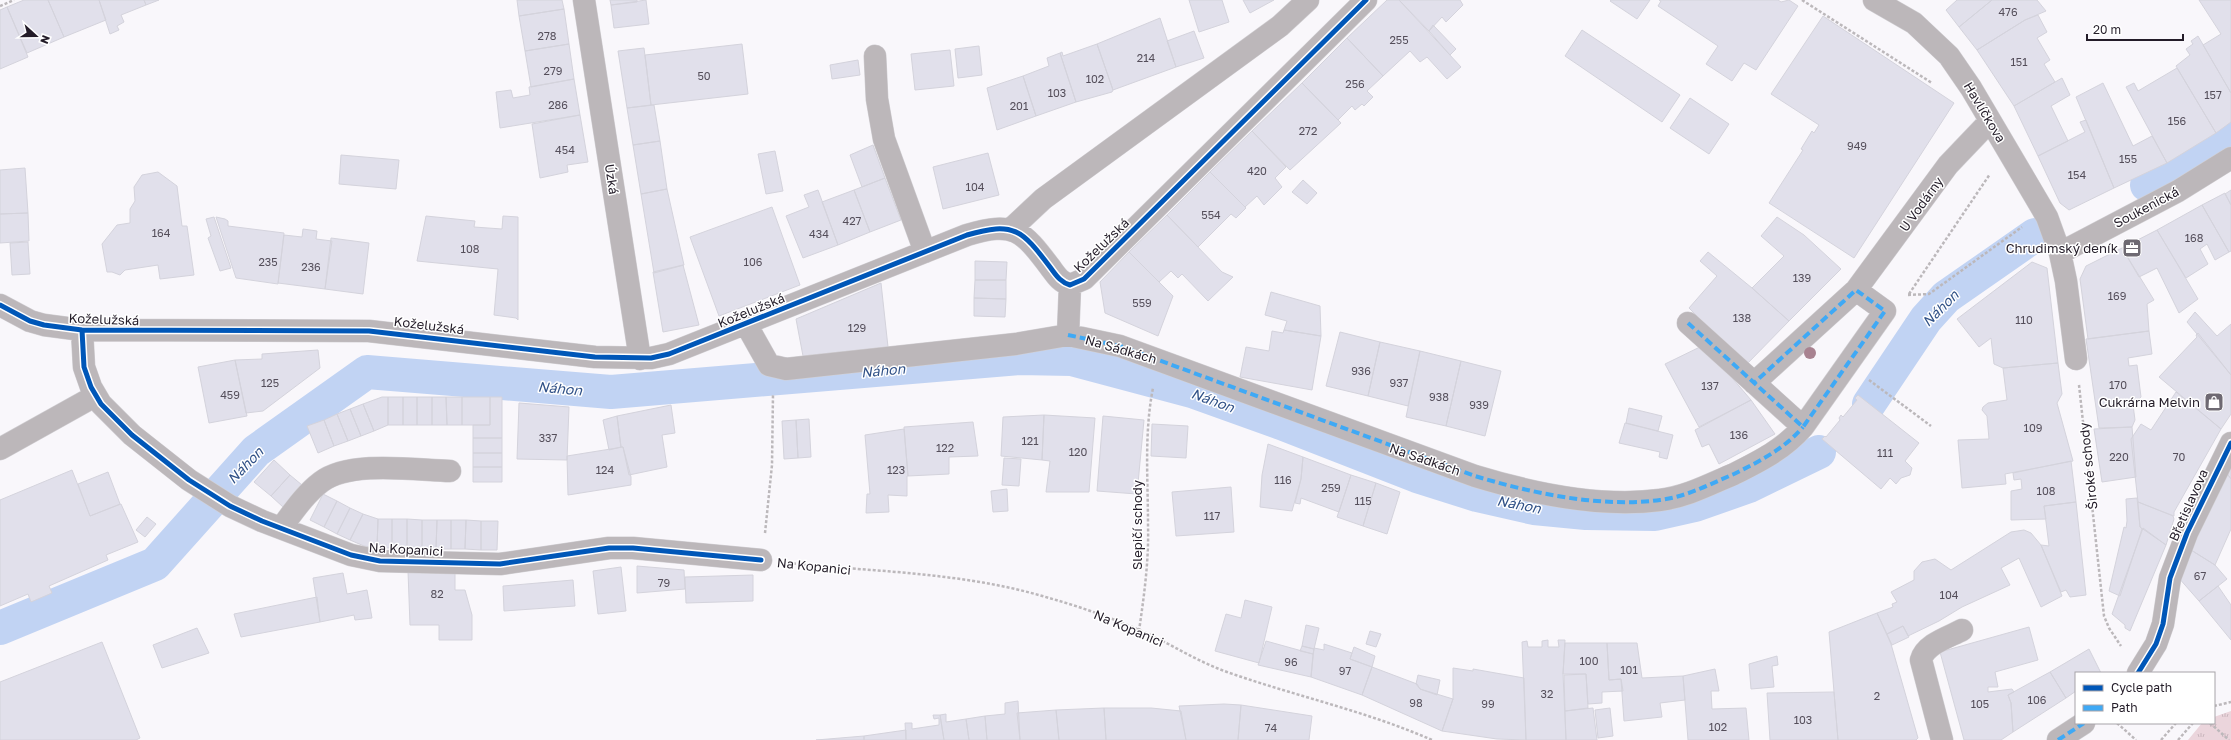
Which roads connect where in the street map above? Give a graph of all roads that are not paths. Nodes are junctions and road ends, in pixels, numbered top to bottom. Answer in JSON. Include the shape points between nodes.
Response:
{"nodes":[{"id":1,"x":584,"y":0,"type":"edge"},
{"id":2,"x":1308,"y":0,"type":"edge"},
{"id":3,"x":1366,"y":0,"type":"edge"},
{"id":4,"x":1874,"y":0,"type":"edge"},
{"id":5,"x":875,"y":56,"type":"dead end"},
{"id":6,"x":1990,"y":121,"type":"junction"},
{"id":7,"x":2231,"y":158,"type":"edge"},
{"id":8,"x":1011,"y":229,"type":"junction"},
{"id":9,"x":2057,"y":246,"type":"junction"},
{"id":10,"x":925,"y":252,"type":"junction"},
{"id":11,"x":1070,"y":285,"type":"junction"},
{"id":12,"x":1856,"y":290,"type":"junction"},
{"id":13,"x":0,"y":305,"type":"edge"},
{"id":14,"x":1688,"y":323,"type":"dead end"},
{"id":15,"x":746,"y":324,"type":"junction"},
{"id":16,"x":82,"y":330,"type":"junction"},
{"id":17,"x":1068,"y":335,"type":"junction"},
{"id":18,"x":640,"y":359,"type":"junction"},
{"id":19,"x":2076,"y":359,"type":"road end"},
{"id":20,"x":1754,"y":383,"type":"junction"},
{"id":21,"x":95,"y":396,"type":"junction"},
{"id":22,"x":1803,"y":427,"type":"junction"},
{"id":23,"x":2231,"y":443,"type":"edge"},
{"id":24,"x":0,"y":449,"type":"edge"},
{"id":25,"x":450,"y":471,"type":"dead end"},
{"id":26,"x":281,"y":528,"type":"junction"},
{"id":27,"x":761,"y":560,"type":"road end"},
{"id":28,"x":1962,"y":630,"type":"dead end"},
{"id":29,"x":2141,"y":669,"type":"edge"},
{"id":30,"x":2082,"y":724,"type":"edge"},
{"id":31,"x":1942,"y":740,"type":"edge"},
{"id":32,"x":2058,"y":740,"type":"edge"}],
"edges":[{"from":1,"to":18,"type":"street","name":"Úzká"},
{"from":2,"to":8,"type":"street","via":[[1280,26],[1043,199]]},
{"from":3,"to":11,"type":"street","name":"Koželužská","via":[[1084,279]]},
{"from":4,"to":6,"type":"street","name":"Havlíčkova","via":[[1914,23],[1944,52],[1961,73]]},
{"from":5,"to":10,"type":"street","via":[[877,99],[884,138]]},
{"from":6,"to":9,"type":"street","name":"Havlíčkova","via":[[2047,217]]},
{"from":6,"to":12,"type":"street","name":"U Vodárny","via":[[1948,165]]},
{"from":7,"to":9,"type":"street","name":"Soukenická","via":[[2178,191]]},
{"from":8,"to":10,"type":"street","name":"Koželužská","via":[[986,229]]},
{"from":8,"to":11,"type":"street","name":"Koželužská","via":[[1027,239],[1058,279]]},
{"from":9,"to":19,"type":"street","via":[[2066,281]]},
{"from":10,"to":15,"type":"street","name":"Koželužská"},
{"from":11,"to":17,"type":"street"},
{"from":12,"to":20,"type":"street","name":"U Vodárny"},
{"from":12,"to":22,"type":"street","via":[[1885,311]]},
{"from":13,"to":16,"type":"street","name":"Koželužská","via":[[30,321]]},
{"from":14,"to":20,"type":"street"},
{"from":15,"to":17,"type":"street","via":[[769,365],[786,369],[1016,344]]},
{"from":15,"to":18,"type":"street","name":"Koželužská","via":[[669,354]]},
{"from":16,"to":18,"type":"street","name":"Koželužská","via":[[384,331],[595,357]]},
{"from":16,"to":21,"type":"street","name":"Na Kopanici","via":[[84,368]]},
{"from":17,"to":22,"type":"street","name":"Na Sádkách","via":[[1120,346],[1468,474],[1551,496],[1631,502],[1660,500],[1704,487],[1756,463],[1786,445]]},
{"from":20,"to":22,"type":"street"},
{"from":21,"to":24,"type":"street"},
{"from":21,"to":26,"type":"street","name":"Na Kopanici","via":[[112,417],[169,465],[230,506]]},
{"from":23,"to":29,"type":"street","name":"Břetislavova","via":[[2190,526],[2170,578],[2163,624],[2156,644]]},
{"from":25,"to":26,"type":"street","via":[[360,468],[333,474],[311,491]]},
{"from":26,"to":27,"type":"street","name":"Na Kopanici","via":[[351,555],[380,561],[500,564],[609,548],[662,549]]},
{"from":28,"to":31,"type":"street","via":[[1925,650],[1921,660]]},
{"from":30,"to":32,"type":"street"}]}
